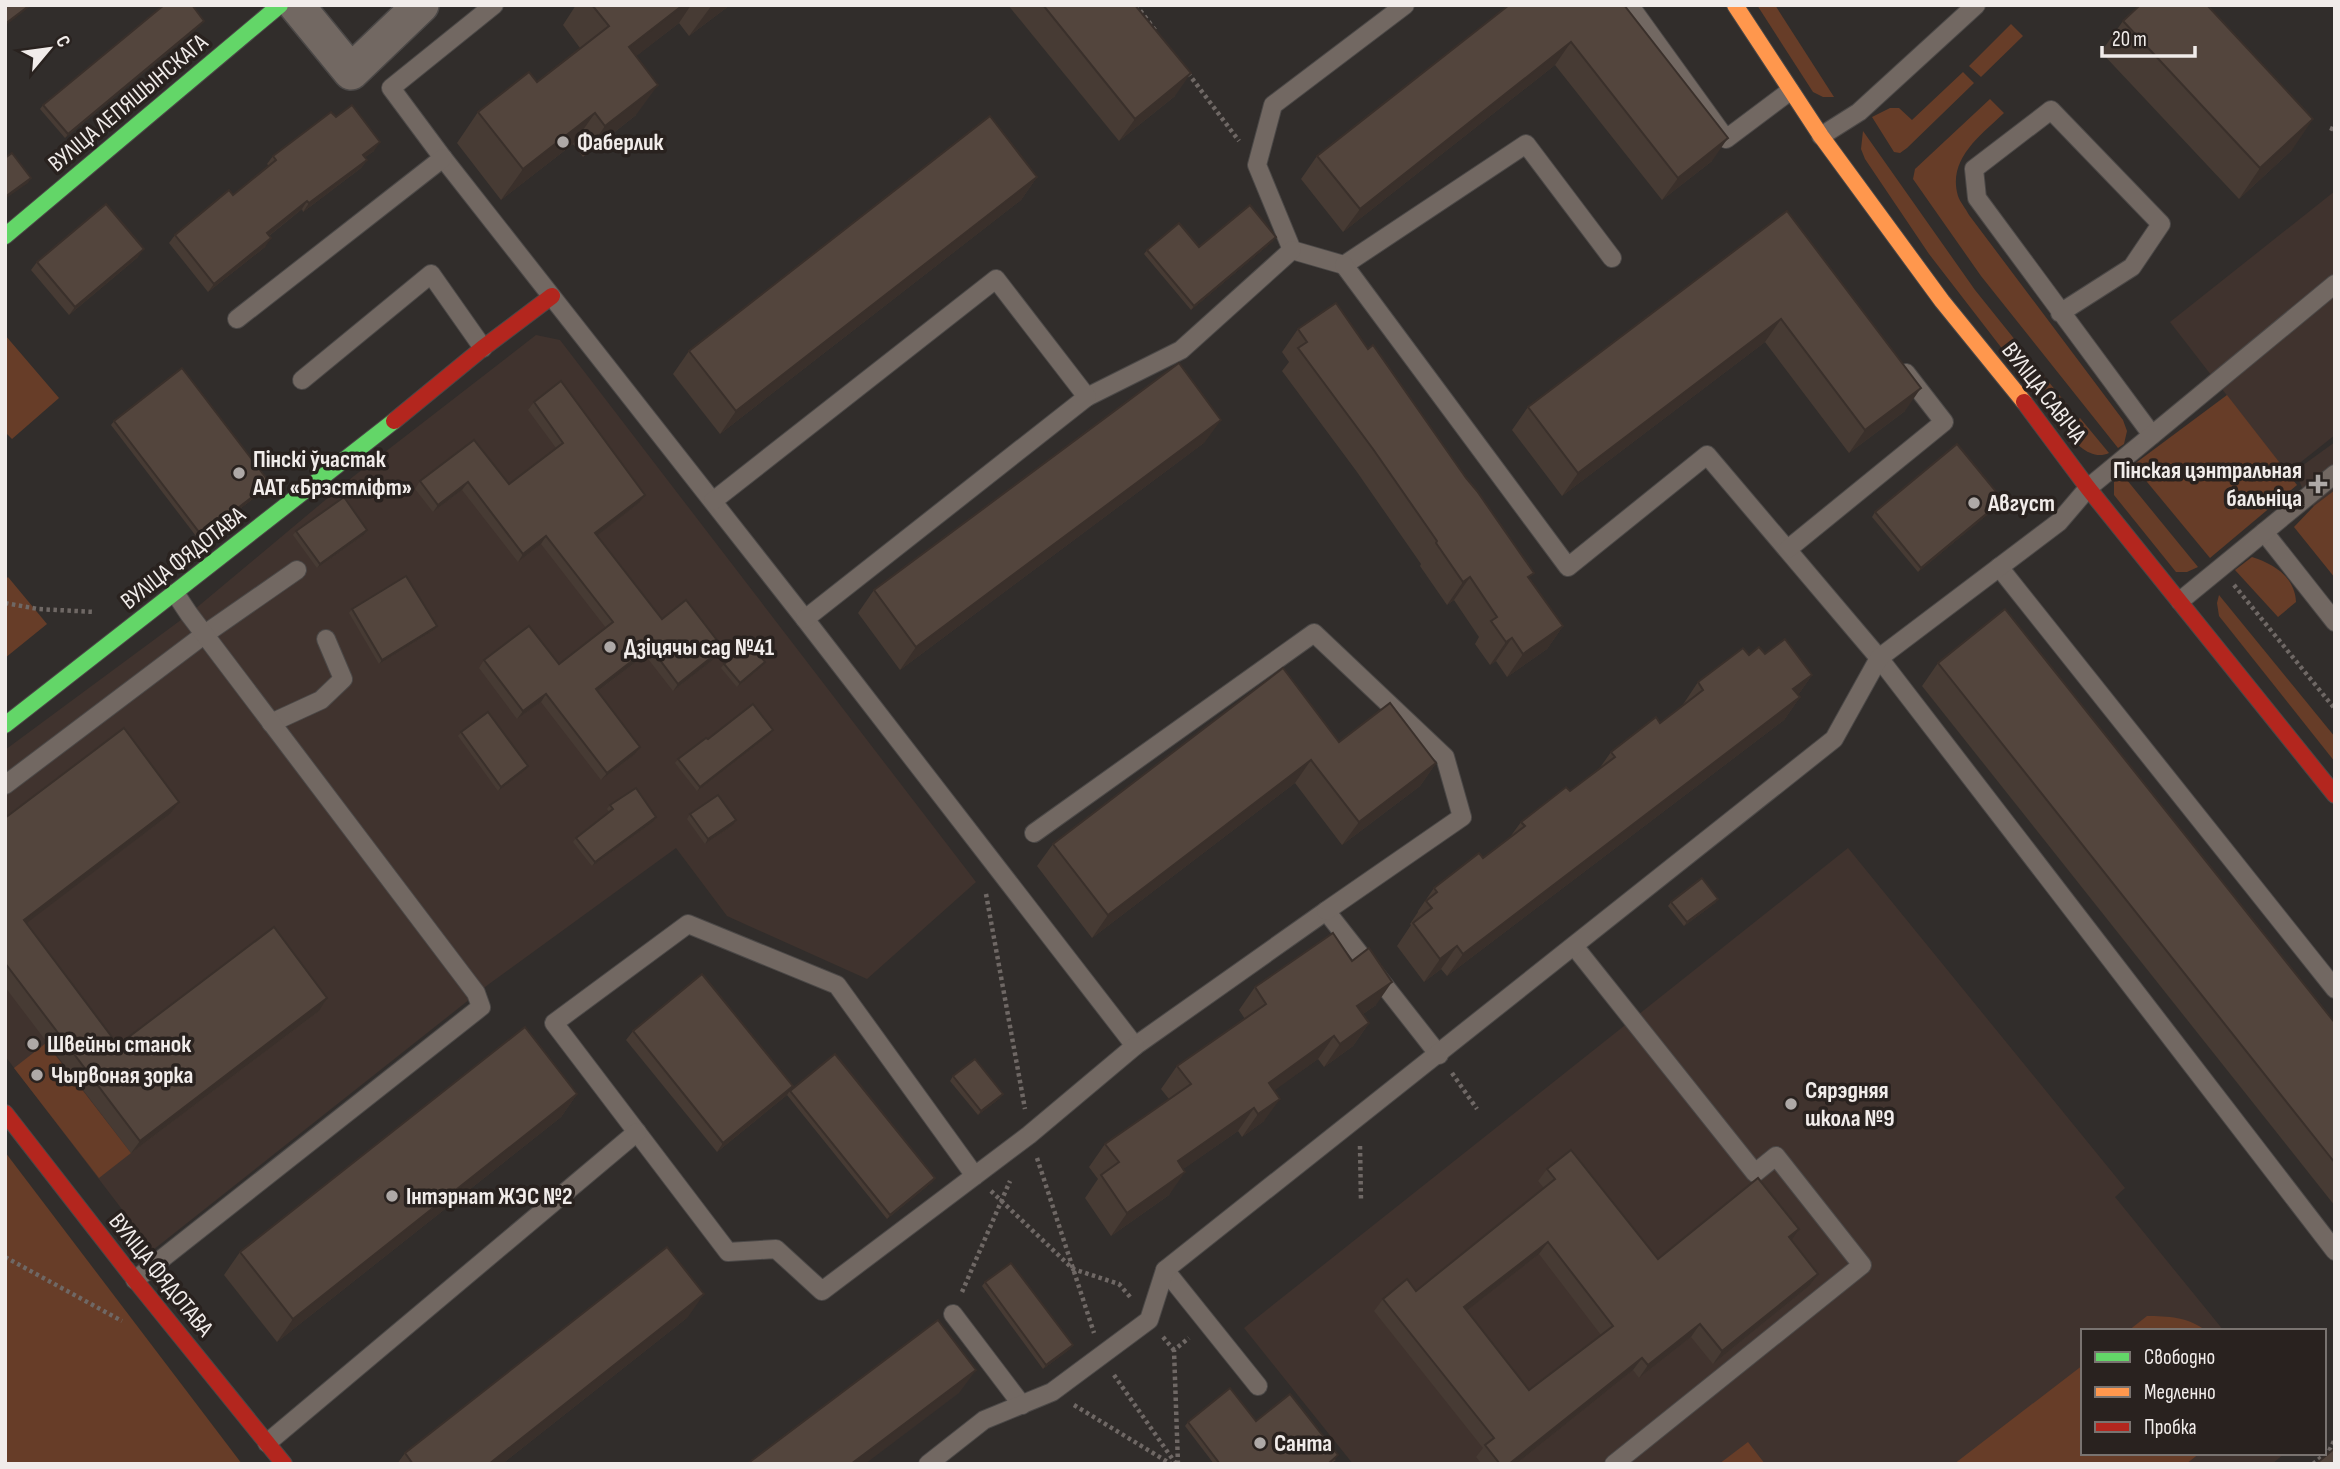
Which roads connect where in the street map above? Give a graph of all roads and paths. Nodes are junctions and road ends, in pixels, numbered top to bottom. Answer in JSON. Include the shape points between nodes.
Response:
{"nodes":[{"id":1,"x":280,"y":5,"type":"edge"},
{"id":2,"x":296,"y":5,"type":"edge"},
{"id":3,"x":494,"y":5,"type":"edge"},
{"id":4,"x":1136,"y":5,"type":"edge"},
{"id":5,"x":1405,"y":5,"type":"edge"},
{"id":6,"x":1735,"y":5,"type":"edge"},
{"id":7,"x":1976,"y":5,"type":"edge"},
{"id":8,"x":1633,"y":10,"type":"dead end"},
{"id":9,"x":412,"y":14,"type":"edge"},
{"id":10,"x":1161,"y":37,"type":"edge"},
{"id":11,"x":1185,"y":69,"type":"edge"},
{"id":12,"x":1790,"y":91,"type":"junction"},
{"id":13,"x":1821,"y":136,"type":"junction"},
{"id":14,"x":443,"y":158,"type":"junction"},
{"id":15,"x":1257,"y":165,"type":"junction"},
{"id":16,"x":5,"y":236,"type":"edge"},
{"id":17,"x":1292,"y":250,"type":"junction"},
{"id":18,"x":1612,"y":258,"type":"dead end"},
{"id":19,"x":1344,"y":265,"type":"junction"},
{"id":20,"x":2335,"y":284,"type":"edge"},
{"id":21,"x":552,"y":296,"type":"junction"},
{"id":22,"x":2060,"y":313,"type":"junction"},
{"id":23,"x":237,"y":320,"type":"dead end"},
{"id":24,"x":483,"y":348,"type":"junction"},
{"id":25,"x":1895,"y":359,"type":"edge"},
{"id":26,"x":302,"y":380,"type":"dead end"},
{"id":27,"x":1087,"y":397,"type":"junction"},
{"id":28,"x":2152,"y":435,"type":"junction"},
{"id":29,"x":2335,"y":474,"type":"edge"},
{"id":30,"x":2088,"y":488,"type":"junction"},
{"id":31,"x":713,"y":501,"type":"junction"},
{"id":32,"x":2264,"y":532,"type":"junction"},
{"id":33,"x":1788,"y":549,"type":"junction"},
{"id":34,"x":1999,"y":567,"type":"junction"},
{"id":35,"x":2220,"y":569,"type":"junction"},
{"id":36,"x":298,"y":570,"type":"dead end"},
{"id":37,"x":175,"y":593,"type":"junction"},
{"id":38,"x":2180,"y":601,"type":"junction"},
{"id":39,"x":5,"y":603,"type":"edge"},
{"id":40,"x":146,"y":616,"type":"junction"},
{"id":41,"x":805,"y":619,"type":"junction"},
{"id":42,"x":2335,"y":622,"type":"edge"},
{"id":43,"x":205,"y":634,"type":"junction"},
{"id":44,"x":326,"y":639,"type":"dead end"},
{"id":45,"x":1879,"y":658,"type":"junction"},
{"id":46,"x":2335,"y":709,"type":"edge"},
{"id":47,"x":271,"y":723,"type":"junction"},
{"id":48,"x":5,"y":725,"type":"edge"},
{"id":49,"x":5,"y":785,"type":"edge"},
{"id":50,"x":2335,"y":795,"type":"edge"},
{"id":51,"x":1034,"y":833,"type":"dead end"},
{"id":52,"x":977,"y":841,"type":"junction"},
{"id":53,"x":1326,"y":911,"type":"junction"},
{"id":54,"x":1574,"y":947,"type":"junction"},
{"id":55,"x":2335,"y":989,"type":"edge"},
{"id":56,"x":1135,"y":1046,"type":"junction"},
{"id":57,"x":1439,"y":1055,"type":"junction"},
{"id":58,"x":1476,"y":1109,"type":"dead end"},
{"id":59,"x":5,"y":1113,"type":"edge"},
{"id":60,"x":1351,"y":1124,"type":"junction"},
{"id":61,"x":637,"y":1132,"type":"junction"},
{"id":62,"x":1029,"y":1135,"type":"junction"},
{"id":63,"x":975,"y":1175,"type":"junction"},
{"id":64,"x":1001,"y":1201,"type":"junction"},
{"id":65,"x":1361,"y":1201,"type":"dead end"},
{"id":66,"x":2335,"y":1251,"type":"edge"},
{"id":67,"x":5,"y":1257,"type":"edge"},
{"id":68,"x":1073,"y":1269,"type":"junction"},
{"id":69,"x":1165,"y":1270,"type":"junction"},
{"id":70,"x":135,"y":1280,"type":"junction"},
{"id":71,"x":1119,"y":1284,"type":"dead end"},
{"id":72,"x":953,"y":1314,"type":"joint"},
{"id":73,"x":1208,"y":1323,"type":"junction"},
{"id":74,"x":128,"y":1324,"type":"dead end"},
{"id":75,"x":1101,"y":1356,"type":"junction"},
{"id":76,"x":1258,"y":1386,"type":"dead end"},
{"id":77,"x":1052,"y":1392,"type":"junction"},
{"id":78,"x":1022,"y":1405,"type":"junction"},
{"id":79,"x":267,"y":1443,"type":"junction"},
{"id":80,"x":284,"y":1464,"type":"edge"},
{"id":81,"x":928,"y":1464,"type":"edge"},
{"id":82,"x":1175,"y":1464,"type":"edge"},
{"id":83,"x":1614,"y":1464,"type":"edge"}],
"edges":[{"from":1,"to":16,"type":"street","name":"ВУЛІЦА ЛЕПЯШЫНСКАГА"},
{"from":2,"to":9,"type":"street","via":[[351,72]]},
{"from":3,"to":14,"type":"lane","via":[[391,88]]},
{"from":4,"to":10,"type":"path"},
{"from":5,"to":15,"type":"lane","via":[[1273,106]]},
{"from":6,"to":12,"type":"street","name":"ВУЛІЦА САВІЧА"},
{"from":7,"to":13,"type":"lane","via":[[1859,113]]},
{"from":8,"to":12,"type":"lane","via":[[1726,139]]},
{"from":11,"to":15,"type":"path"},
{"from":12,"to":13,"type":"street","name":"ВУЛІЦА САВІЧА"},
{"from":13,"to":30,"type":"street","name":"ВУЛІЦА САВІЧА"},
{"from":14,"to":21,"type":"lane"},
{"from":14,"to":23,"type":"lane"},
{"from":15,"to":17,"type":"lane"},
{"from":17,"to":19,"type":"lane"},
{"from":17,"to":27,"type":"lane","via":[[1181,350]]},
{"from":18,"to":19,"type":"lane","via":[[1526,144]]},
{"from":19,"to":33,"type":"lane","via":[[1568,567],[1707,455]]},
{"from":20,"to":28,"type":"lane"},
{"from":21,"to":24,"type":"street","name":"ВУЛІЦА ФЯДОТАВА"},
{"from":21,"to":31,"type":"lane"},
{"from":22,"to":22,"type":"lane","via":[[1977,198],[1975,169],[2051,110],[2161,224],[2132,267]]},
{"from":22,"to":28,"type":"lane"},
{"from":24,"to":26,"type":"lane","via":[[431,274]]},
{"from":24,"to":37,"type":"street","name":"ВУЛІЦА ФЯДОТАВА"},
{"from":25,"to":33,"type":"lane","via":[[1944,422]]},
{"from":27,"to":31,"type":"lane","via":[[996,279]]},
{"from":27,"to":41,"type":"lane"},
{"from":28,"to":30,"type":"lane"},
{"from":29,"to":32,"type":"lane"},
{"from":30,"to":34,"type":"lane","via":[[2059,522]]},
{"from":30,"to":38,"type":"street","name":"ВУЛІЦА САВІЧА"},
{"from":31,"to":41,"type":"lane"},
{"from":32,"to":35,"type":"lane"},
{"from":32,"to":42,"type":"lane"},
{"from":33,"to":45,"type":"lane"},
{"from":34,"to":45,"type":"lane"},
{"from":34,"to":55,"type":"lane"},
{"from":35,"to":38,"type":"lane"},
{"from":35,"to":46,"type":"path"},
{"from":36,"to":43,"type":"lane"},
{"from":37,"to":40,"type":"street","name":"ВУЛІЦА ФЯДОТАВА"},
{"from":37,"to":43,"type":"lane"},
{"from":38,"to":50,"type":"street","name":"ВУЛІЦА САВІЧА"},
{"from":39,"to":40,"type":"path"},
{"from":40,"to":48,"type":"street","name":"ВУЛІЦА ФЯДОТАВА"},
{"from":41,"to":52,"type":"lane"},
{"from":43,"to":47,"type":"lane"},
{"from":43,"to":49,"type":"lane"},
{"from":44,"to":47,"type":"lane","via":[[343,679],[321,700]]},
{"from":45,"to":54,"type":"lane","via":[[1834,739]]},
{"from":45,"to":66,"type":"lane"},
{"from":47,"to":70,"type":"lane","via":[[476,993],[481,1007]]},
{"from":51,"to":53,"type":"lane","via":[[1314,633],[1445,757],[1462,817]]},
{"from":52,"to":56,"type":"lane"},
{"from":52,"to":62,"type":"path"},
{"from":53,"to":56,"type":"lane"},
{"from":53,"to":57,"type":"lane"},
{"from":54,"to":57,"type":"lane"},
{"from":54,"to":83,"type":"lane","via":[[1755,1173],[1776,1156],[1862,1265]]},
{"from":56,"to":62,"type":"lane"},
{"from":57,"to":58,"type":"path"},
{"from":57,"to":60,"type":"lane"},
{"from":59,"to":70,"type":"street","name":"ВУЛІЦА ФЯДОТАВА"},
{"from":60,"to":65,"type":"path","via":[[1360,1137]]},
{"from":60,"to":69,"type":"lane"},
{"from":61,"to":63,"type":"lane","via":[[728,1252],[776,1250],[822,1291]]},
{"from":61,"to":63,"type":"lane","via":[[554,1023],[688,924],[837,985]]},
{"from":61,"to":79,"type":"lane"},
{"from":62,"to":63,"type":"lane"},
{"from":62,"to":64,"type":"path"},
{"from":62,"to":68,"type":"path"},
{"from":63,"to":64,"type":"path"},
{"from":64,"to":68,"type":"path"},
{"from":64,"to":72,"type":"path"},
{"from":67,"to":74,"type":"path"},
{"from":68,"to":71,"type":"path"},
{"from":68,"to":75,"type":"path"},
{"from":69,"to":73,"type":"lane"},
{"from":69,"to":75,"type":"lane","via":[[1149,1320]]},
{"from":70,"to":79,"type":"street","name":"ВУЛІЦА ФЯДОТАВА"},
{"from":72,"to":78,"type":"lane"},
{"from":73,"to":76,"type":"lane"},
{"from":73,"to":82,"type":"path","via":[[1174,1350]]},
{"from":75,"to":77,"type":"lane"},
{"from":75,"to":82,"type":"path"},
{"from":77,"to":78,"type":"lane"},
{"from":77,"to":82,"type":"path"},
{"from":78,"to":81,"type":"lane","via":[[984,1420]]},
{"from":79,"to":80,"type":"street","name":"ВУЛІЦА ФЯДОТАВА"}]}
